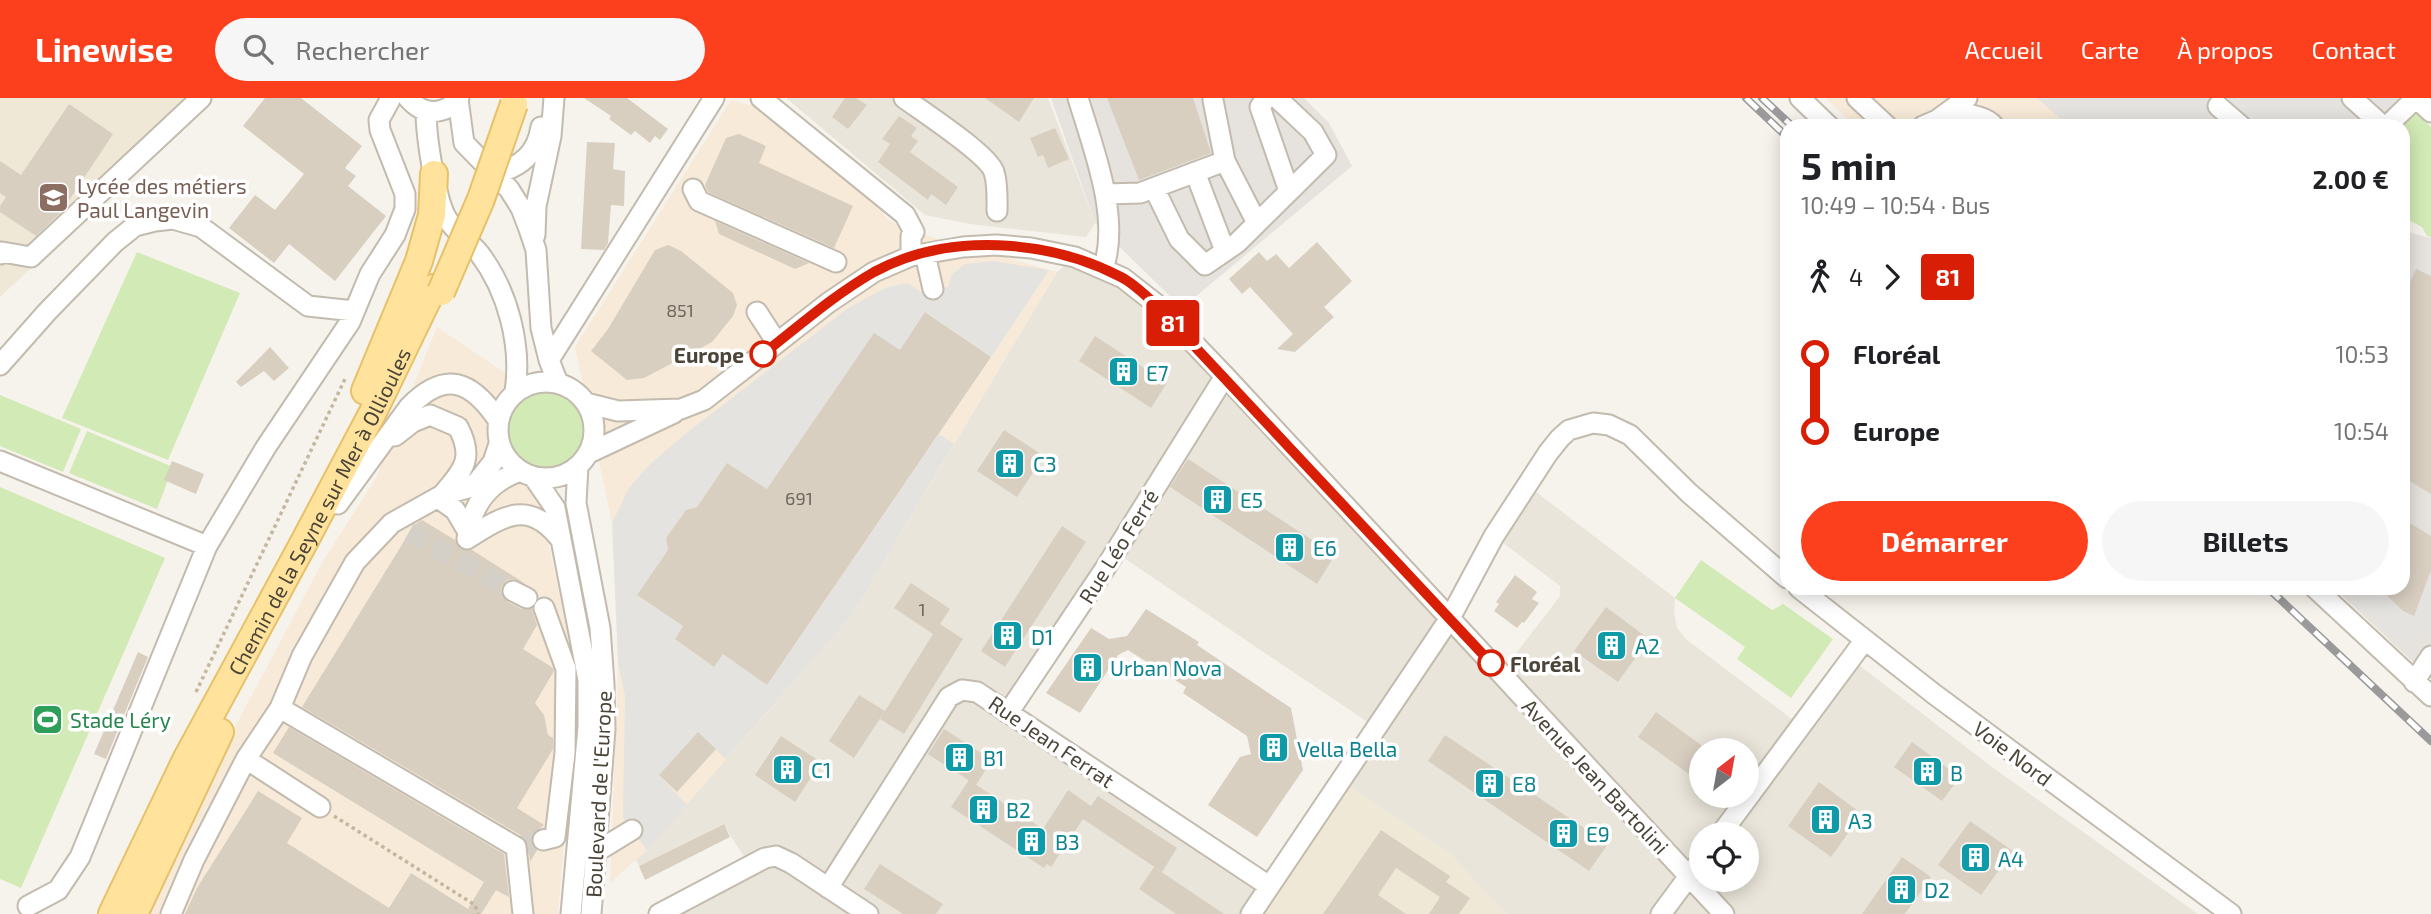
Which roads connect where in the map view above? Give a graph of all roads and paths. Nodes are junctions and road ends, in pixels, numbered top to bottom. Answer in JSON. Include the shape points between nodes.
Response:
{"nodes":[{"id":1,"x":201,"y":98,"type":"edge"},
{"id":2,"x":391,"y":98,"type":"edge"},
{"id":3,"x":408,"y":98,"type":"edge"},
{"id":4,"x":545,"y":98,"type":"edge"},
{"id":5,"x":554,"y":98,"type":"edge"},
{"id":6,"x":714,"y":98,"type":"edge"},
{"id":7,"x":761,"y":98,"type":"edge"},
{"id":8,"x":904,"y":98,"type":"edge"},
{"id":9,"x":1078,"y":98,"type":"edge"},
{"id":10,"x":1266,"y":98,"type":"edge"},
{"id":11,"x":1277,"y":98,"type":"edge"},
{"id":12,"x":1800,"y":98,"type":"edge"},
{"id":13,"x":1857,"y":98,"type":"edge"},
{"id":14,"x":1967,"y":98,"type":"edge"},
{"id":15,"x":2352,"y":98,"type":"edge"},
{"id":16,"x":2416,"y":98,"type":"edge"},
{"id":17,"x":458,"y":99,"type":"edge"},
{"id":18,"x":510,"y":100,"type":"edge"},
{"id":19,"x":1213,"y":100,"type":"dead end"},
{"id":20,"x":2218,"y":106,"type":"dead end"},
{"id":21,"x":426,"y":111,"type":"junction"},
{"id":22,"x":2431,"y":112,"type":"edge"},
{"id":23,"x":1947,"y":113,"type":"junction"},
{"id":24,"x":1822,"y":119,"type":"edge"},
{"id":25,"x":1879,"y":119,"type":"edge"},
{"id":26,"x":1936,"y":119,"type":"edge"},
{"id":27,"x":1984,"y":119,"type":"edge"},
{"id":28,"x":2233,"y":119,"type":"edge"},
{"id":29,"x":2377,"y":119,"type":"edge"},
{"id":30,"x":2393,"y":119,"type":"edge"},
{"id":31,"x":1225,"y":161,"type":"junction"},
{"id":32,"x":1195,"y":172,"type":"junction"},
{"id":33,"x":496,"y":173,"type":"junction"},
{"id":34,"x":434,"y":174,"type":"junction"},
{"id":35,"x":1154,"y":188,"type":"junction"},
{"id":36,"x":693,"y":189,"type":"dead end"},
{"id":37,"x":1289,"y":191,"type":"junction"},
{"id":38,"x":1107,"y":194,"type":"junction"},
{"id":39,"x":997,"y":211,"type":"dead end"},
{"id":40,"x":1257,"y":223,"type":"junction"},
{"id":41,"x":536,"y":250,"type":"junction"},
{"id":42,"x":1226,"y":251,"type":"junction"},
{"id":43,"x":0,"y":254,"type":"edge"},
{"id":44,"x":918,"y":255,"type":"junction"},
{"id":45,"x":835,"y":262,"type":"dead end"},
{"id":46,"x":1103,"y":269,"type":"junction"},
{"id":47,"x":933,"y":289,"type":"dead end"},
{"id":48,"x":437,"y":290,"type":"junction"},
{"id":49,"x":354,"y":311,"type":"junction"},
{"id":50,"x":757,"y":312,"type":"dead end"},
{"id":51,"x":777,"y":343,"type":"junction"},
{"id":52,"x":4,"y":353,"type":"edge"},
{"id":53,"x":549,"y":360,"type":"junction"},
{"id":54,"x":350,"y":368,"type":"dead end"},
{"id":55,"x":1224,"y":376,"type":"junction"},
{"id":56,"x":558,"y":383,"type":"junction"},
{"id":57,"x":515,"y":392,"type":"junction"},
{"id":58,"x":586,"y":403,"type":"junction"},
{"id":59,"x":681,"y":409,"type":"junction"},
{"id":60,"x":498,"y":420,"type":"junction"},
{"id":61,"x":499,"y":444,"type":"junction"},
{"id":62,"x":380,"y":446,"type":"junction"},
{"id":63,"x":583,"y":459,"type":"junction"},
{"id":64,"x":0,"y":461,"type":"edge"},
{"id":65,"x":527,"y":474,"type":"junction"},
{"id":66,"x":440,"y":497,"type":"junction"},
{"id":67,"x":338,"y":504,"type":"junction"},
{"id":68,"x":392,"y":523,"type":"junction"},
{"id":69,"x":410,"y":532,"type":"tunnel mouth"},
{"id":70,"x":467,"y":535,"type":"junction"},
{"id":71,"x":562,"y":541,"type":"junction"},
{"id":72,"x":207,"y":545,"type":"junction"},
{"id":73,"x":1780,"y":572,"type":"edge"},
{"id":74,"x":1808,"y":595,"type":"edge"},
{"id":75,"x":2326,"y":595,"type":"edge"},
{"id":76,"x":544,"y":608,"type":"dead end"},
{"id":77,"x":1450,"y":618,"type":"junction"},
{"id":78,"x":1864,"y":641,"type":"junction"},
{"id":79,"x":2431,"y":656,"type":"edge"},
{"id":80,"x":2414,"y":682,"type":"junction"},
{"id":81,"x":2431,"y":696,"type":"edge"},
{"id":82,"x":191,"y":702,"type":"dead end"},
{"id":83,"x":280,"y":708,"type":"junction"},
{"id":84,"x":1008,"y":713,"type":"junction"},
{"id":85,"x":246,"y":759,"type":"junction"},
{"id":86,"x":186,"y":760,"type":"junction"},
{"id":87,"x":320,"y":807,"type":"joint"},
{"id":88,"x":1730,"y":822,"type":"edge"},
{"id":89,"x":632,"y":830,"type":"dead end"},
{"id":90,"x":543,"y":840,"type":"dead end"},
{"id":91,"x":596,"y":852,"type":"junction"},
{"id":92,"x":1689,"y":876,"type":"joint"},
{"id":93,"x":1269,"y":886,"type":"junction"},
{"id":94,"x":828,"y":888,"type":"junction"},
{"id":95,"x":1704,"y":892,"type":"edge"},
{"id":96,"x":28,"y":906,"type":"dead end"},
{"id":97,"x":112,"y":914,"type":"edge"},
{"id":98,"x":134,"y":914,"type":"edge"},
{"id":99,"x":171,"y":914,"type":"edge"},
{"id":100,"x":478,"y":914,"type":"edge"},
{"id":101,"x":523,"y":914,"type":"edge"},
{"id":102,"x":571,"y":914,"type":"edge"},
{"id":103,"x":591,"y":914,"type":"edge"},
{"id":104,"x":659,"y":914,"type":"edge"},
{"id":105,"x":868,"y":914,"type":"edge"},
{"id":106,"x":1251,"y":914,"type":"edge"},
{"id":107,"x":1661,"y":914,"type":"edge"},
{"id":108,"x":1724,"y":914,"type":"edge"},
{"id":109,"x":2231,"y":914,"type":"edge"}],
"edges":[{"from":1,"to":43,"type":"street","via":[[30,257]]},
{"from":2,"to":49,"type":"street","via":[[379,120],[380,130],[405,194],[405,209]]},
{"from":3,"to":21,"type":"street"},
{"from":4,"to":33,"type":"street","via":[[536,148],[523,161]]},
{"from":5,"to":41,"type":"street","via":[[536,206]]},
{"from":6,"to":53,"type":"street"},
{"from":7,"to":44,"type":"street","via":[[905,215]]},
{"from":8,"to":39,"type":"street","via":[[993,169]]},
{"from":9,"to":38,"type":"street"},
{"from":10,"to":37,"type":"street","via":[[1260,107]]},
{"from":11,"to":37,"type":"street","via":[[1312,132],[1326,155]]},
{"from":12,"to":24,"type":"street"},
{"from":13,"to":25,"type":"street"},
{"from":14,"to":23,"type":"street"},
{"from":15,"to":29,"type":"street"},
{"from":16,"to":22,"type":"street"},
{"from":16,"to":30,"type":"street"},
{"from":17,"to":21,"type":"street","via":[[444,110]]},
{"from":17,"to":33,"type":"street","via":[[464,143]]},
{"from":18,"to":48,"type":"main road","name":"Chemin de la Seyne sur Mer à Ollioules"},
{"from":19,"to":31,"type":"street"},
{"from":20,"to":28,"type":"street"},
{"from":21,"to":34,"type":"street"},
{"from":23,"to":26,"type":"street"},
{"from":23,"to":27,"type":"street"},
{"from":31,"to":32,"type":"street"},
{"from":31,"to":40,"type":"street"},
{"from":32,"to":35,"type":"street"},
{"from":32,"to":42,"type":"street"},
{"from":33,"to":41,"type":"street","via":[[521,208]]},
{"from":34,"to":57,"type":"street","via":[[444,214],[478,251],[500,291],[515,339]]},
{"from":34,"to":86,"type":"main road","via":[[432,215],[419,261],[358,407]]},
{"from":35,"to":38,"type":"street"},
{"from":35,"to":42,"type":"street","via":[[1179,239],[1205,265]]},
{"from":36,"to":45,"type":"street","via":[[699,201]]},
{"from":37,"to":40,"type":"street"},
{"from":38,"to":46,"type":"street"},
{"from":40,"to":42,"type":"street"},
{"from":41,"to":53,"type":"street","via":[[541,328]]},
{"from":44,"to":46,"type":"street","name":"Avenue Jean Bartolini","via":[[996,245],[1074,257]]},
{"from":44,"to":47,"type":"street"},
{"from":44,"to":51,"type":"street","name":"Avenue Jean Bartolini","via":[[874,272]]},
{"from":46,"to":55,"type":"street","name":"Avenue Jean Bartolini","via":[[1123,278],[1154,303]]},
{"from":48,"to":67,"type":"main road","name":"Chemin de la Seyne sur Mer à Ollioules"},
{"from":48,"to":86,"type":"main road","name":"Chemin de la Seyne sur Mer à Ollioules"},
{"from":49,"to":52,"type":"street","via":[[308,306],[201,227],[173,219],[155,221],[135,226],[115,242]]},
{"from":49,"to":72,"type":"street"},
{"from":50,"to":51,"type":"street"},
{"from":51,"to":59,"type":"street","name":"Avenue Jean Bartolini","via":[[704,400]]},
{"from":53,"to":56,"type":"street"},
{"from":54,"to":82,"type":"path"},
{"from":55,"to":77,"type":"street","name":"Avenue Jean Bartolini"},
{"from":55,"to":84,"type":"street","name":"Rue Léo Ferré","via":[[1104,570]]},
{"from":56,"to":57,"type":"street","via":[[536,382]]},
{"from":56,"to":58,"type":"street"},
{"from":57,"to":60,"type":"street"},
{"from":58,"to":59,"type":"street","name":"Avenue Jean Bartolini","via":[[618,411]]},
{"from":58,"to":63,"type":"street","via":[[594,427]]},
{"from":59,"to":63,"type":"street"},
{"from":60,"to":61,"type":"street"},
{"from":60,"to":62,"type":"street","via":[[474,392],[448,384],[434,387],[409,407]]},
{"from":61,"to":65,"type":"street","via":[[504,455]]},
{"from":61,"to":66,"type":"street","via":[[493,462],[478,481]]},
{"from":62,"to":66,"type":"street","via":[[430,415],[458,427],[468,459]]},
{"from":62,"to":67,"type":"street"},
{"from":63,"to":65,"type":"street","via":[[557,477]]},
{"from":63,"to":91,"type":"street","name":"Boulevard de l'Europe","via":[[576,503],[600,628],[604,684]]},
{"from":64,"to":72,"type":"street"},
{"from":65,"to":70,"type":"street","via":[[509,475],[486,491]]},
{"from":65,"to":71,"type":"street","name":"Boulevard de l'Europe","via":[[555,508]]},
{"from":66,"to":68,"type":"street"},
{"from":66,"to":70,"type":"street","via":[[455,510]]},
{"from":67,"to":98,"type":"main road","name":"Chemin de la Seyne sur Mer à Ollioules","via":[[215,741]]},
{"from":68,"to":69,"type":"street"},
{"from":68,"to":83,"type":"street","via":[[355,562],[302,656]]},
{"from":70,"to":71,"type":"street","via":[[509,515],[524,514],[540,518]]},
{"from":71,"to":102,"type":"street","name":"Boulevard de l'Europe","via":[[588,680]]},
{"from":72,"to":96,"type":"street","via":[[80,857],[58,890]]},
{"from":73,"to":77,"type":"street","via":[[1630,435],[1593,423],[1569,430],[1548,453],[1494,536]]},
{"from":74,"to":78,"type":"street","name":"Voie Nord"},
{"from":75,"to":80,"type":"street"},
{"from":76,"to":90,"type":"street","via":[[566,669],[565,753],[555,837]]},
{"from":77,"to":92,"type":"street","name":"Avenue Jean Bartolini"},
{"from":77,"to":93,"type":"street"},
{"from":78,"to":88,"type":"street"},
{"from":78,"to":109,"type":"street","name":"Voie Nord"},
{"from":79,"to":80,"type":"street"},
{"from":80,"to":81,"type":"street"},
{"from":83,"to":85,"type":"street"},
{"from":83,"to":101,"type":"street","via":[[516,848]]},
{"from":84,"to":93,"type":"street","name":"Rue Jean Ferrat"},
{"from":84,"to":94,"type":"street","name":"Rue Jean Ferrat","via":[[977,692],[962,690],[949,697]]},
{"from":85,"to":87,"type":"street"},
{"from":85,"to":99,"type":"street"},
{"from":86,"to":97,"type":"main road","name":"Chemin de la Seyne sur Mer à Ollioules"},
{"from":87,"to":100,"type":"path","via":[[475,905]]},
{"from":89,"to":91,"type":"street"},
{"from":91,"to":103,"type":"street","name":"Boulevard de l'Europe"},
{"from":92,"to":107,"type":"street"},
{"from":93,"to":106,"type":"street"},
{"from":94,"to":104,"type":"street","via":[[776,856]]},
{"from":94,"to":105,"type":"street"},
{"from":95,"to":108,"type":"street","name":"Avenue Jean Bartolini"}]}
